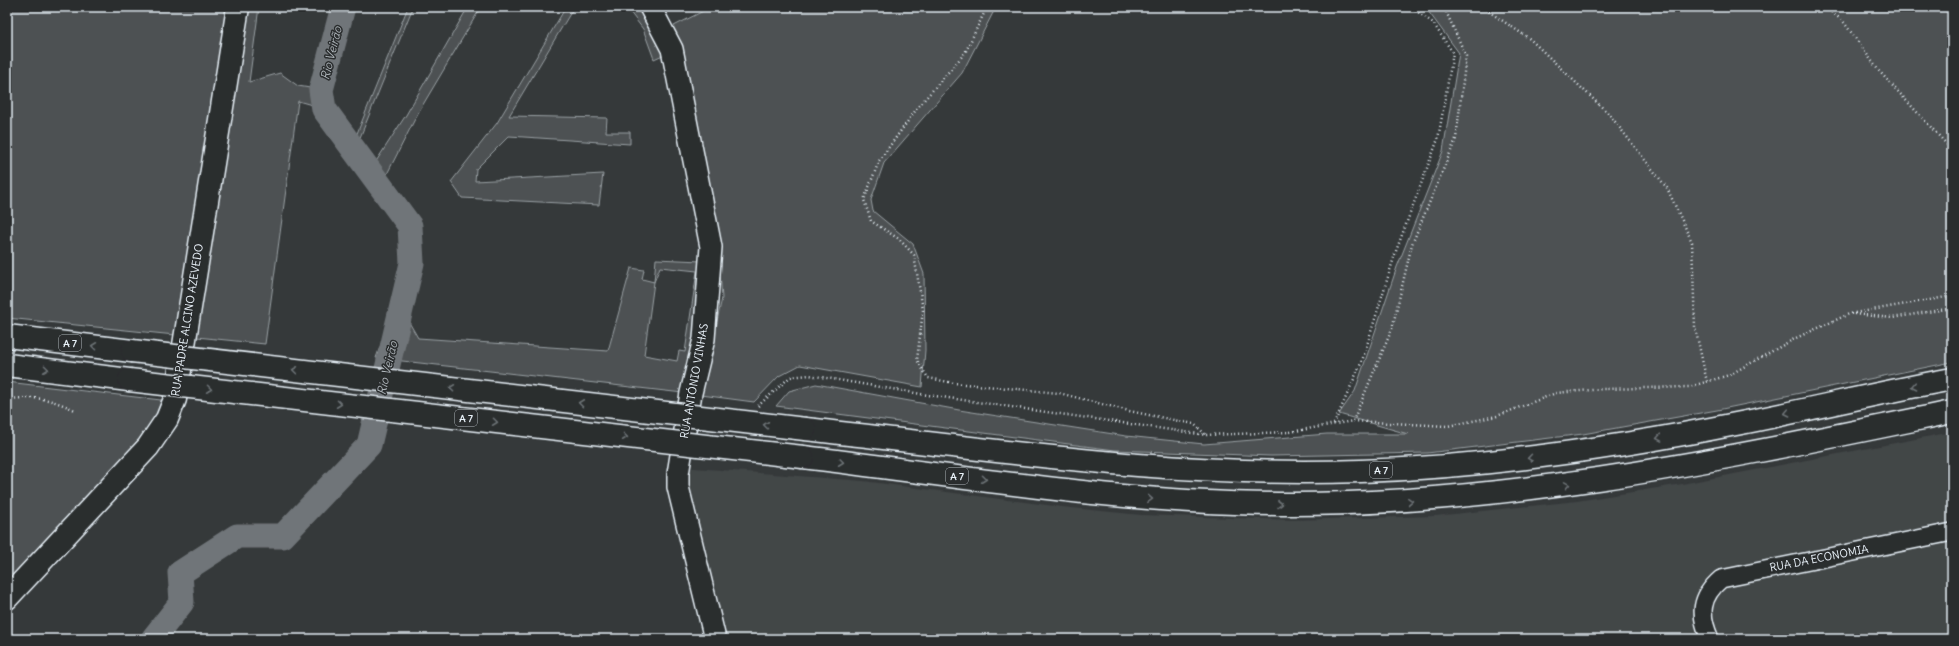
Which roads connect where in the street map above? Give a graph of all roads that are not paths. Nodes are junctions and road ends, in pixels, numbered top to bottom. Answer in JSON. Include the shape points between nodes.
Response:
{"nodes":[{"id":1,"x":238,"y":7,"type":"edge"},
{"id":2,"x":650,"y":7,"type":"edge"},
{"id":3,"x":7,"y":336,"type":"edge"},
{"id":4,"x":7,"y":365,"type":"edge"},
{"id":5,"x":1952,"y":379,"type":"edge"},
{"id":6,"x":1952,"y":412,"type":"edge"},
{"id":7,"x":1952,"y":532,"type":"edge"},
{"id":8,"x":7,"y":598,"type":"edge"},
{"id":9,"x":715,"y":639,"type":"edge"},
{"id":10,"x":1710,"y":639,"type":"edge"}],
"edges":[{"from":1,"to":8,"type":"main road","name":"RUA PADRE ALCINO AZEVEDO","via":[[175,399],[167,419],[148,447]]},
{"from":2,"to":9,"type":"street","name":"RUA ANTÓNIO VINHAS","via":[[672,49],[711,247],[704,339],[691,393],[678,487]]},
{"from":5,"to":3,"type":"main road","number":"A 7","one_way":true,"bridge":true,"via":[[1626,444],[1480,464],[1281,473],[1178,469],[1066,459]]},
{"from":4,"to":6,"type":"main road","number":"A 7","one_way":true,"bridge":true,"via":[[1146,499],[1242,504],[1368,503],[1484,495],[1631,475],[1790,446]]},
{"from":7,"to":10,"type":"street","name":"RUA DA ECONOMIA","via":[[1721,579],[1708,591],[1703,608],[1704,627]]}]}
